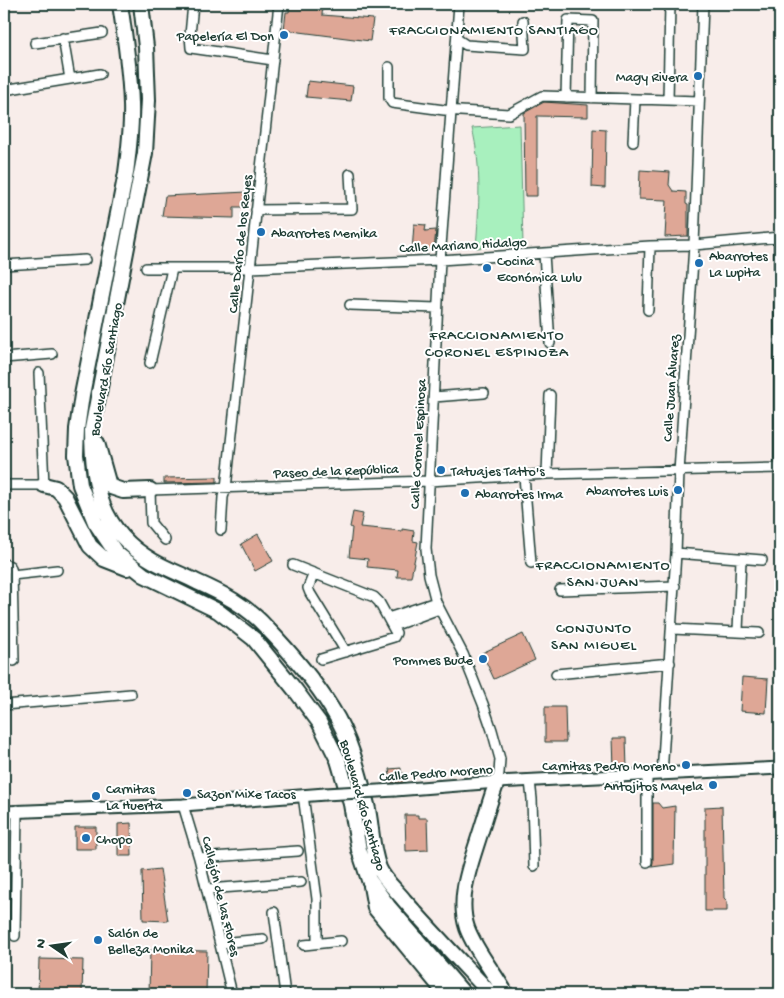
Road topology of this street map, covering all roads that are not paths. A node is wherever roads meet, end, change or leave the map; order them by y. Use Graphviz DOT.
graph roads {
  1 [pos="120,4"];
  2 [pos="141,4"];
  3 [pos="192,4"];
  4 [pos="279,4"];
  5 [pos="459,4"];
  6 [pos="670,4"];
  7 [pos="703,4"];
  8 [pos="523,21"];
  9 [pos="102,33"];
  10 [pos="64,38"];
  11 [pos="457,39"];
  12 [pos="35,43"];
  13 [pos="273,60"];
  14 [pos="389,67"];
  15 [pos="100,74"];
  16 [pos="70,78"];
  17 [pos="4,90"];
  18 [pos="566,97"];
  19 [pos="592,98"];
  20 [pos="635,99"];
  21 [pos="668,100"];
  22 [pos="699,102"];
  23 [pos="451,110"];
  24 [pos="633,142"];
  25 [pos="350,174"];
  26 [pos="256,210"];
  27 [pos="779,237"];
  28 [pos="694,245"];
  29 [pos="650,246"];
  30 [pos="544,254"];
  31 [pos="85,260"];
  32 [pos="440,260"];
  33 [pos="4,265"];
  34 [pos="146,268"];
  35 [pos="250,268"];
  36 [pos="172,269"];
  37 [pos="350,305"];
  38 [pos="437,308"];
  39 [pos="648,310"];
  40 [pos="550,343"];
  41 [pos="52,354"];
  42 [pos="4,358"];
  43 [pos="150,363"];
  44 [pos="39,373"];
  45 [pos="484,393"];
  46 [pos="550,395"];
  47 [pos="434,397"];
  48 [pos="92,428"];
  49 [pos="780,468"];
  50 [pos="679,472"];
  51 [pos="547,474"];
  52 [pos="524,476"];
  53 [pos="429,481"];
  54 [pos="4,485"];
  55 [pos="44,485"];
  56 [pos="226,488"];
  57 [pos="150,490"];
  58 [pos="221,530"];
  59 [pos="165,540"];
  60 [pos="676,553"];
  61 [pos="741,559"];
  62 [pos="762,560"];
  63 [pos="531,563"];
  64 [pos="4,564"];
  65 [pos="293,566"];
  66 [pos="57,570"];
  67 [pos="314,573"];
  68 [pos="12,575"];
  69 [pos="144,575"];
  70 [pos="675,586"];
  71 [pos="560,590"];
  72 [pos="438,605"];
  73 [pos="391,622"];
  74 [pos="672,629"];
  75 [pos="738,631"];
  76 [pos="759,633"];
  77 [pos="346,652"];
  78 [pos="322,660"];
  79 [pos="14,661"];
  80 [pos="670,663"];
  81 [pos="556,674"];
  82 [pos="132,694"];
  83 [pos="4,705"];
  84 [pos="780,768"];
  85 [pos="647,775"];
  86 [pos="662,775"];
  87 [pos="530,781"];
  88 [pos="497,782"];
  89 [pos="303,795"];
  90 [pos="183,805"];
  91 [pos="17,810"];
  92 [pos="4,812"];
  93 [pos="298,851"];
  94 [pos="199,858"];
  95 [pos="647,862"];
  96 [pos="534,866"];
  97 [pos="370,880"];
  98 [pos="301,882"];
  99 [pos="206,889"];
  100 [pos="274,912"];
  101 [pos="16,936"];
  102 [pos="263,939"];
  103 [pos="341,941"];
  104 [pos="220,943"];
  105 [pos="318,944"];
  106 [pos="304,945"];
  107 [pos="232,994"];
  108 [pos="286,994"];
  109 [pos="446,994"];
  110 [pos="464,994"];
  111 [pos="492,994"];
  112 [pos="506,994"];
  1 -- 69 [label="main road, Boulevard Río Santiago"];
  2 -- 48 [label="main road, Boulevard Río Santiago"];
  3 -- 13 [label="street"];
  4 -- 13 [label="street, Calle Darío de los Reyes"];
  5 -- 11 [label="street, Calle Coronel Espinosa"];
  6 -- 21 [label="street"];
  7 -- 22 [label="street, Calle Juan Álvarez"];
  8 -- 11 [label="street"];
  9 -- 10 [label="street"];
  10 -- 12 [label="street"];
  10 -- 16 [label="street"];
  11 -- 23 [label="street, Calle Coronel Espinosa"];
  13 -- 26 [label="street, Calle Darío de los Reyes"];
  14 -- 23 [label="street"];
  15 -- 16 [label="street"];
  16 -- 17 [label="street"];
  18 -- 19 [label="street"];
  18 -- 19 [label="street"];
  18 -- 23 [label="street"];
  19 -- 20 [label="street"];
  20 -- 21 [label="street"];
  20 -- 24 [label="street"];
  21 -- 22 [label="street"];
  22 -- 28 [label="street, Calle Juan Álvarez"];
  23 -- 32 [label="street, Calle Coronel Espinosa"];
  25 -- 26 [label="street"];
  26 -- 35 [label="street, Calle Darío de los Reyes"];
  27 -- 28 [label="street, Calle Mariano Hidalgo"];
  27 -- 49 [label="street"];
  28 -- 29 [label="street, Calle Mariano Hidalgo"];
  28 -- 50 [label="street, Calle Juan Álvarez"];
  29 -- 30 [label="street, Calle Mariano Hidalgo"];
  29 -- 39 [label="street"];
  30 -- 32 [label="street, Calle Mariano Hidalgo"];
  30 -- 40 [label="street"];
  31 -- 33 [label="street"];
  32 -- 35 [label="street, Calle Mariano Hidalgo"];
  32 -- 38 [label="street, Calle Coronel Espinosa"];
  34 -- 36 [label="street, Calle Mariano Hidalgo"];
  35 -- 36 [label="street, Calle Mariano Hidalgo"];
  35 -- 56 [label="street, Calle Darío de los Reyes"];
  36 -- 43 [label="street"];
  37 -- 38 [label="street"];
  38 -- 47 [label="street, Calle Coronel Espinosa"];
  41 -- 42 [label="street"];
  44 -- 55 [label="street"];
  45 -- 47 [label="street"];
  46 -- 51 [label="street"];
  47 -- 53 [label="street, Calle Coronel Espinosa"];
  48 -- 57 [label="main road"];
  48 -- 111 [label="main road, Boulevard Río Santiago"];
  49 -- 50 [label="street, Paseo de la República"];
  50 -- 51 [label="street, Paseo de la República"];
  50 -- 60 [label="street, Calle Juan Álvarez"];
  51 -- 52 [label="street, Paseo de la República"];
  52 -- 53 [label="street, Paseo de la República"];
  52 -- 63 [label="street"];
  53 -- 56 [label="street, Paseo de la República"];
  53 -- 72 [label="street, Calle Coronel Espinosa"];
  54 -- 55 [label="street"];
  55 -- 69 [label="main road"];
  56 -- 57 [label="street, Paseo de la República"];
  56 -- 58 [label="street, Calle Darío de los Reyes"];
  57 -- 59 [label="street"];
  60 -- 61 [label="street"];
  60 -- 70 [label="street, Calle Juan Álvarez"];
  61 -- 62 [label="street"];
  61 -- 75 [label="street"];
  64 -- 68 [label="street"];
  65 -- 67 [label="street"];
  66 -- 68 [label="street"];
  67 -- 73 [label="street"];
  67 -- 77 [label="street"];
  68 -- 79 [label="street"];
  69 -- 97 [label="main road, Boulevard Río Santiago"];
  70 -- 71 [label="street"];
  70 -- 74 [label="street, Calle Juan Álvarez"];
  72 -- 73 [label="street"];
  72 -- 88 [label="street, Calle Coronel Espinosa"];
  73 -- 77 [label="street"];
  74 -- 75 [label="street"];
  74 -- 80 [label="street, Calle Juan Álvarez"];
  75 -- 76 [label="street"];
  77 -- 78 [label="street"];
  80 -- 81 [label="street"];
  80 -- 86 [label="street, Calle Juan Álvarez"];
  82 -- 83 [label="street"];
  84 -- 86 [label="street, Calle Pedro Moreno"];
  85 -- 86 [label="street, Calle Pedro Moreno"];
  85 -- 87 [label="street, Calle Pedro Moreno"];
  85 -- 95 [label="street"];
  87 -- 88 [label="street, Calle Pedro Moreno"];
  87 -- 96 [label="street"];
  88 -- 89 [label="street, Calle Pedro Moreno, bridge"];
  88 -- 112 [label="main road"];
  89 -- 90 [label="street, Calle Pedro Moreno"];
  89 -- 105 [label="street"];
  90 -- 91 [label="street, Calle Pedro Moreno"];
  90 -- 94 [label="street, Callejón de las Flores"];
  91 -- 92 [label="street, Calle Pedro Moreno"];
  91 -- 101 [label="street"];
  93 -- 94 [label="street"];
  94 -- 99 [label="street, Callejón de las Flores"];
  97 -- 109 [label="main road"];
  97 -- 110 [label="main road, Boulevard Río Santiago"];
  98 -- 99 [label="street"];
  99 -- 104 [label="street, Callejón de las Flores"];
  100 -- 108 [label="street"];
  102 -- 104 [label="street"];
  103 -- 105 [label="street"];
  104 -- 107 [label="street, Callejón de las Flores"];
  105 -- 106 [label="street"];
}
